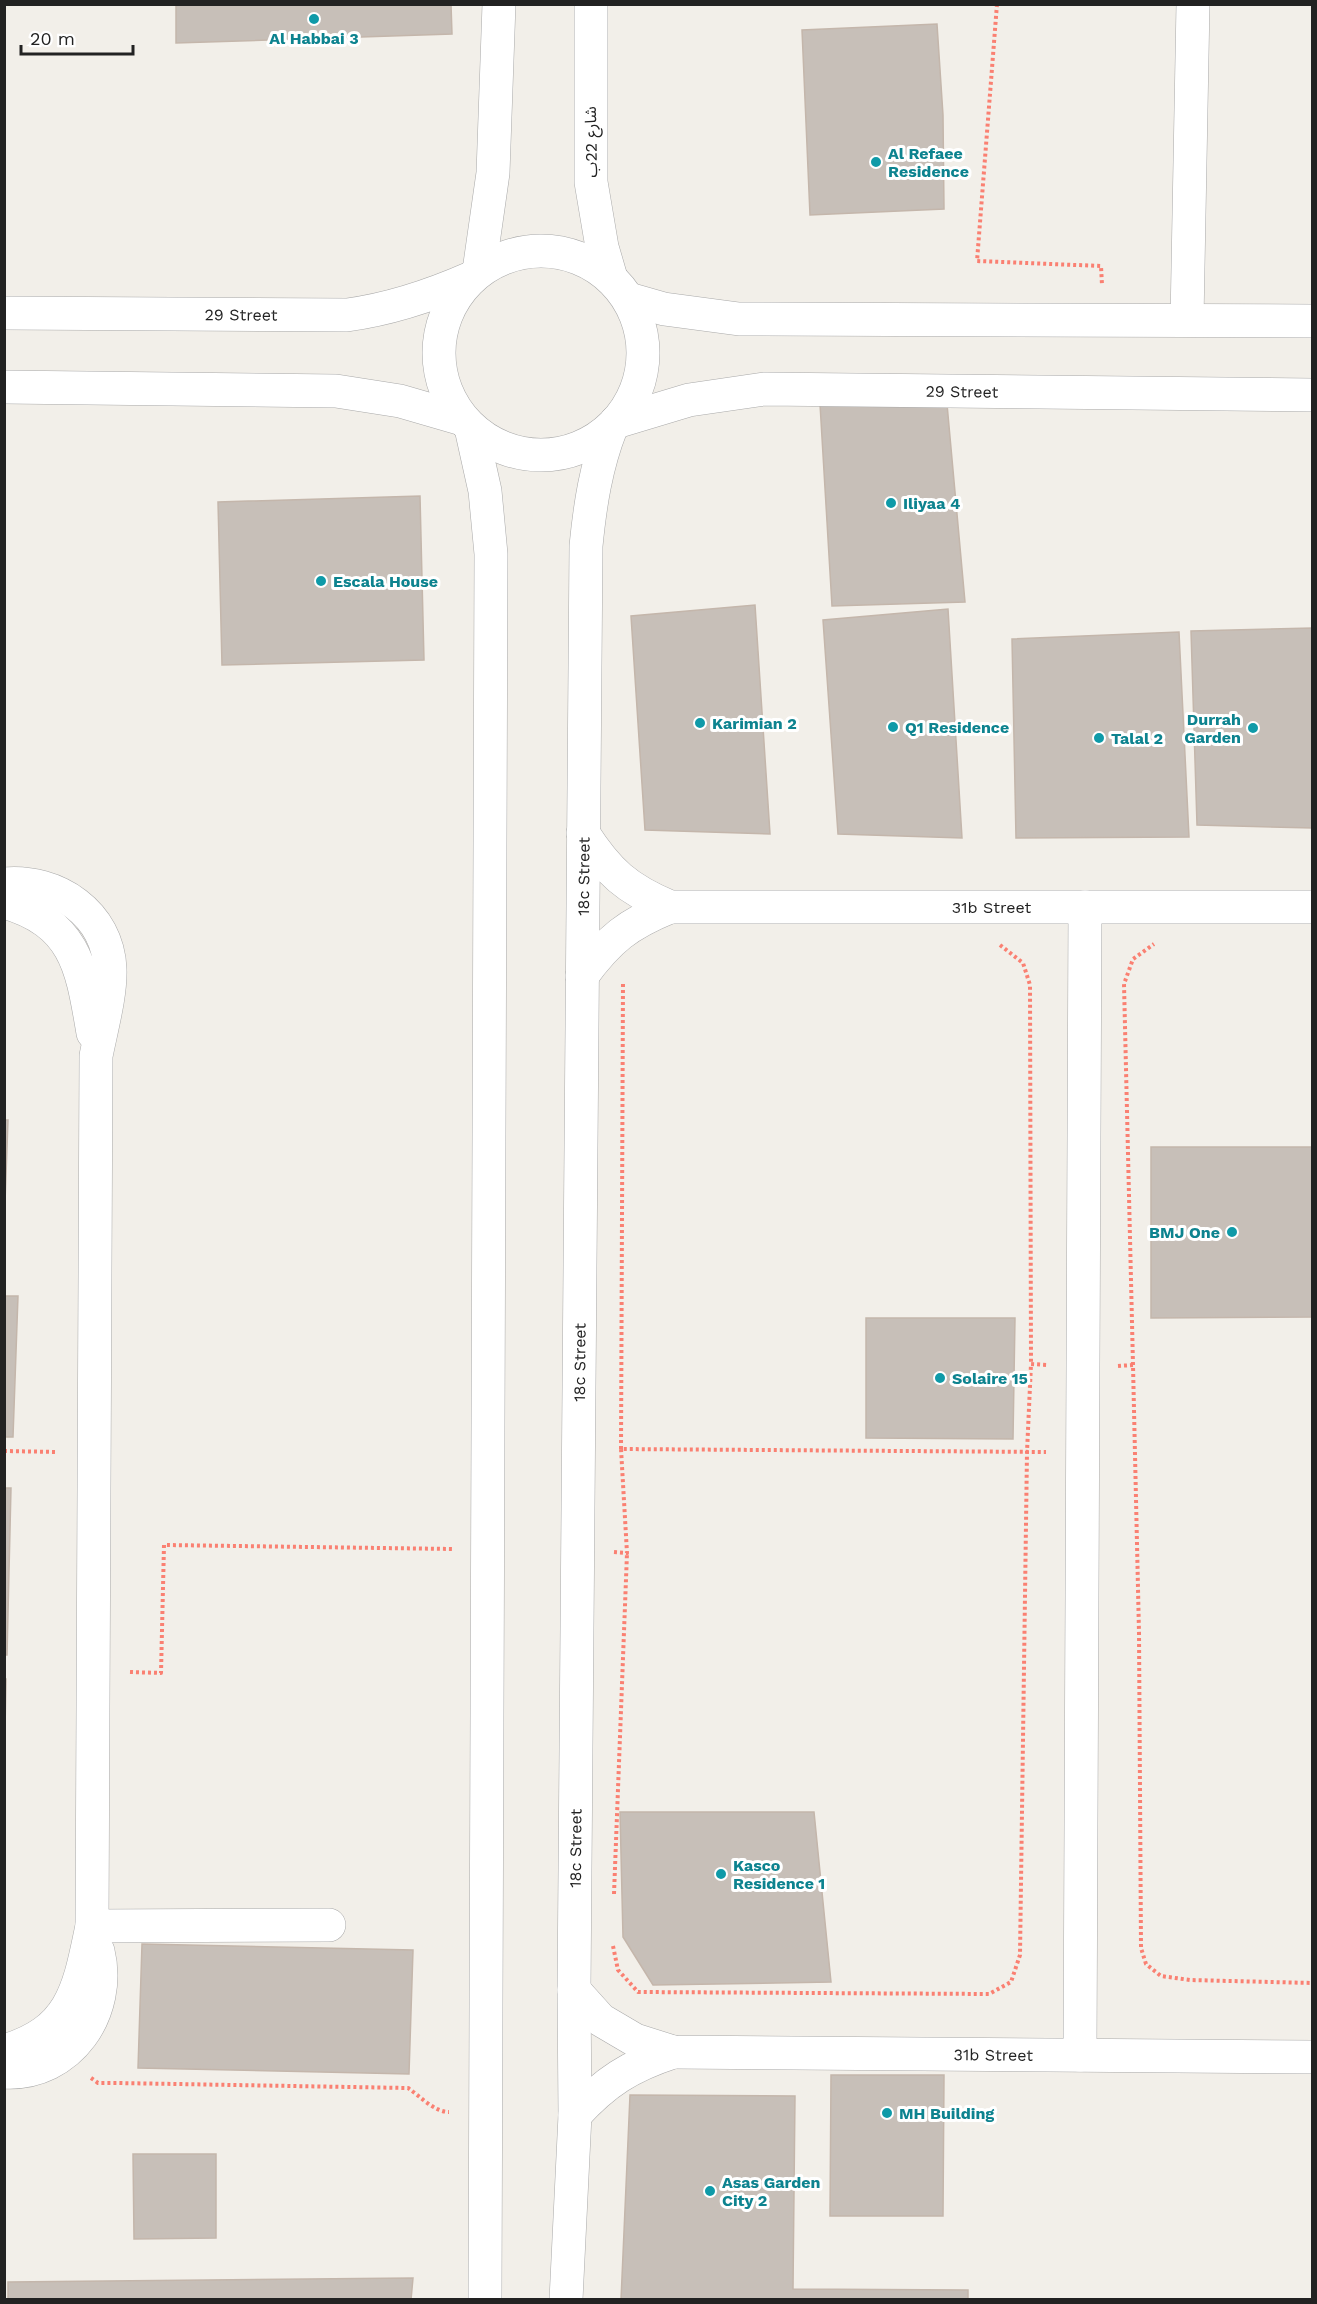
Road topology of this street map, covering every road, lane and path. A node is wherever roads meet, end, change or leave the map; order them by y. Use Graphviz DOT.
graph roads {
  1 [pos="499,4"];
  2 [pos="591,4"];
  3 [pos="997,4"];
  4 [pos="1193,4"];
  5 [pos="475,274"];
  6 [pos="620,288"];
  7 [pos="4,313"];
  8 [pos="1103,319"];
  9 [pos="1187,320"];
  10 [pos="1312,321"];
  11 [pos="4,387"];
  12 [pos="1312,395"];
  13 [pos="466,424"];
  14 [pos="613,425"];
  15 [pos="583,833"];
  16 [pos="4,884"];
  17 [pos="4,902"];
  18 [pos="670,907"];
  19 [pos="1085,907"];
  20 [pos="1312,907"];
  21 [pos="993,943"];
  22 [pos="1155,943"];
  23 [pos="624,972"];
  24 [pos="582,976"];
  25 [pos="96,1056"];
  26 [pos="1031,1364"];
  27 [pos="1133,1365"];
  28 [pos="1083,1368"];
  29 [pos="621,1449"];
  30 [pos="4,1451"];
  31 [pos="94,1452"];
  32 [pos="1027,1452"];
  33 [pos="1083,1452"];
  34 [pos="487,1550"];
  35 [pos="578,1552"];
  36 [pos="627,1553"];
  37 [pos="93,1671"];
  38 [pos="614,1896"];
  39 [pos="329,1925"];
  40 [pos="92,1926"];
  41 [pos="612,1943"];
  42 [pos="1312,1983"];
  43 [pos="574,1990"];
  44 [pos="4,2051"];
  45 [pos="68,2051"];
  46 [pos="673,2052"];
  47 [pos="1080,2055"];
  48 [pos="1312,2056"];
  49 [pos="4,2072"];
  50 [pos="486,2110"];
  51 [pos="575,2115"];
  52 [pos="485,2300"];
  53 [pos="566,2300"];
  1 -- 5 [label="street"];
  2 -- 6 [label="street, شارع 22ب"];
  3 -- 8 [label="path"];
  4 -- 9 [label="street"];
  5 -- 6 [label="street"];
  5 -- 7 [label="street, 29 Street"];
  5 -- 13 [label="street"];
  6 -- 8 [label="street"];
  6 -- 14 [label="street"];
  8 -- 9 [label="street"];
  9 -- 10 [label="street"];
  11 -- 13 [label="street"];
  12 -- 14 [label="street, 29 Street"];
  13 -- 14 [label="street"];
  13 -- 34 [label="street"];
  14 -- 15 [label="street, 18c Street"];
  15 -- 18 [label="street, 31b Street"];
  15 -- 24 [label="street, 18c Street"];
  16 -- 25 [label="street"];
  17 -- 25 [label="street"];
  18 -- 19 [label="street, 31b Street"];
  18 -- 24 [label="street, 31b Street"];
  19 -- 20 [label="street, 31b Street"];
  19 -- 28 [label="street"];
  21 -- 26 [label="path"];
  22 -- 27 [label="path"];
  23 -- 29 [label="path"];
  24 -- 35 [label="street, 18c Street"];
  25 -- 31 [label="street"];
  26 -- 28 [label="path"];
  26 -- 32 [label="path"];
  27 -- 28 [label="path"];
  27 -- 42 [label="path"];
  28 -- 33 [label="street"];
  29 -- 32 [label="path"];
  29 -- 36 [label="path"];
  30 -- 31 [label="path"];
  31 -- 37 [label="street"];
  32 -- 33 [label="path"];
  32 -- 41 [label="path"];
  33 -- 47 [label="street"];
  34 -- 37 [label="path"];
  34 -- 50 [label="street"];
  35 -- 36 [label="path"];
  35 -- 43 [label="street, 18c Street"];
  36 -- 38 [label="path"];
  37 -- 40 [label="street"];
  39 -- 40 [label="street"];
  40 -- 44 [label="street"];
  40 -- 45 [label="street"];
  43 -- 46 [label="street, 31b Street"];
  43 -- 51 [label="street, 18c Street"];
  45 -- 49 [label="street"];
  45 -- 50 [label="path"];
  46 -- 47 [label="street, 31b Street"];
  46 -- 51 [label="street, 31b Street"];
  47 -- 48 [label="street, 31b Street"];
  50 -- 52 [label="street"];
  51 -- 53 [label="street, 18c Street"];
}
